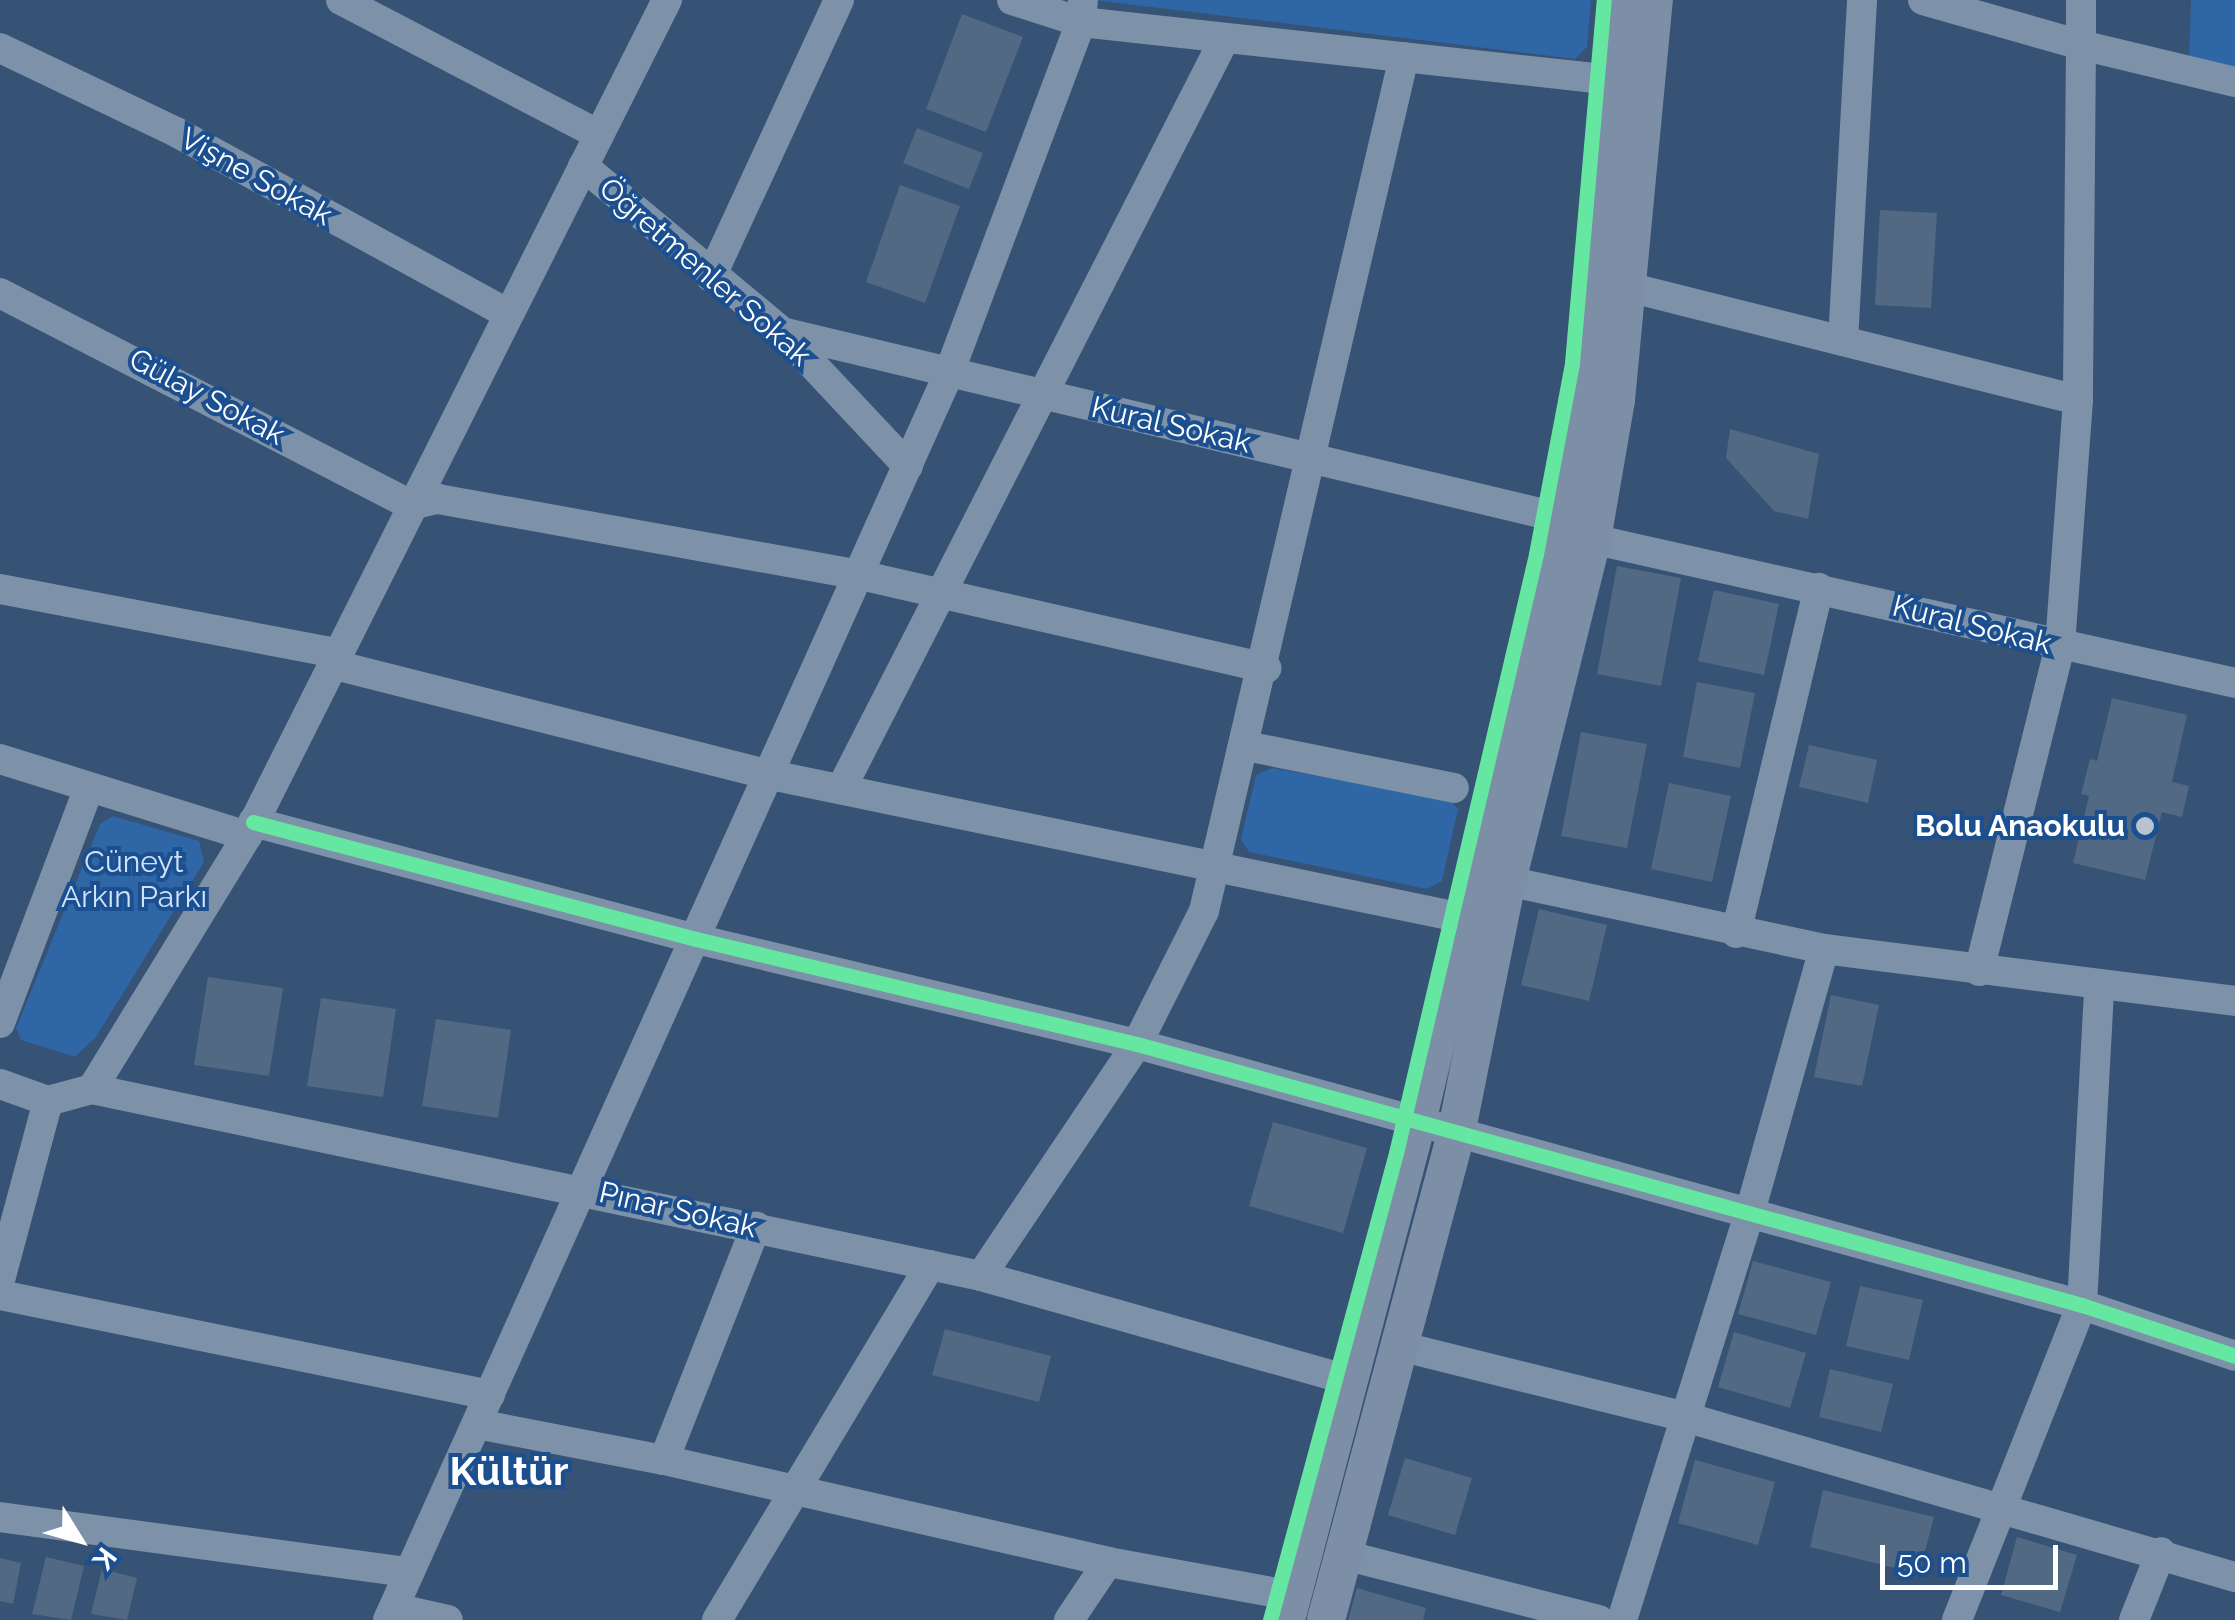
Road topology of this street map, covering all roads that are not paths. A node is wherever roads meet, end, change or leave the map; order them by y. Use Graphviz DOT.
graph roads {
  1 [pos="340,0"];
  2 [pos="668,0"];
  3 [pos="838,0"];
  4 [pos="1012,0"];
  5 [pos="1620,0"];
  6 [pos="1654,0"];
  7 [pos="1862,0"];
  8 [pos="1923,0"];
  9 [pos="2081,0"];
  10 [pos="1082,11"];
  11 [pos="1225,38"];
  12 [pos="2081,45"];
  13 [pos="0,48"];
  14 [pos="1404,57"];
  15 [pos="1613,80"];
  16 [pos="2235,82"];
  17 [pos="599,135"];
  18 [pos="583,166"];
  19 [pos="712,277"];
  20 [pos="1628,287"];
  21 [pos="0,293"];
  22 [pos="508,314"];
  23 [pos="782,332"];
  24 [pos="1843,341"];
  25 [pos="949,372"];
  26 [pos="1040,394"];
  27 [pos="2078,400"];
  28 [pos="1311,458"];
  29 [pos="908,466"];
  30 [pos="411,506"];
  31 [pos="1560,518"];
  32 [pos="1592,539"];
  33 [pos="860,575"];
  34 [pos="1819,588"];
  35 [pos="0,589"];
  36 [pos="940,593"];
  37 [pos="2060,646"];
  38 [pos="334,659"];
  39 [pos="1266,668"];
  40 [pos="2235,683"];
  41 [pos="1246,746"];
  42 [pos="0,759"];
  43 [pos="771,775"];
  44 [pos="89,788"];
  45 [pos="1454,788"];
  46 [pos="841,789"];
  47 [pos="250,829"];
  48 [pos="1216,867"];
  49 [pos="1507,881"];
  50 [pos="1464,918"];
  51 [pos="1736,932"];
  52 [pos="696,939"];
  53 [pos="1824,949"];
  54 [pos="1980,971"];
  55 [pos="2099,986"];
  56 [pos="2235,1001"];
  57 [pos="0,1024"];
  58 [pos="1137,1044"];
  59 [pos="0,1084"];
  60 [pos="92,1089"];
  61 [pos="48,1101"];
  62 [pos="1417,1122"];
  63 [pos="1456,1134"];
  64 [pos="584,1188"];
  65 [pos="1750,1212"];
  66 [pos="756,1227"];
  67 [pos="930,1265"];
  68 [pos="981,1276"];
  69 [pos="0,1280"];
  70 [pos="0,1296"];
  71 [pos="2082,1305"];
  72 [pos="1399,1346"];
  73 [pos="2235,1356"];
  74 [pos="1352,1382"];
  75 [pos="490,1394"];
  76 [pos="1686,1418"];
  77 [pos="476,1424"];
  78 [pos="664,1460"];
  79 [pos="799,1490"];
  80 [pos="2004,1512"];
  81 [pos="0,1517"];
  82 [pos="2161,1552"];
  83 [pos="1344,1555"];
  84 [pos="1108,1562"];
  85 [pos="410,1572"];
  86 [pos="2235,1577"];
  87 [pos="1290,1608"];
  88 [pos="391,1614"];
  89 [pos="448,1620"];
  90 [pos="717,1620"];
  91 [pos="1069,1620"];
  92 [pos="1326,1620"];
  93 [pos="1599,1620"];
  94 [pos="1622,1620"];
  95 [pos="1956,1620"];
  96 [pos="2134,1620"];
  1 -- 17 [label="street, Öğretmenler Sokak"];
  2 -- 17 [label="street"];
  3 -- 19 [label="street"];
  4 -- 10 [label="street"];
  5 -- 15 [label="main road"];
  6 -- 20 [label="main road"];
  7 -- 24 [label="street"];
  8 -- 12 [label="street"];
  9 -- 12 [label="street"];
  10 -- 11 [label="street"];
  10 -- 25 [label="street"];
  11 -- 14 [label="street"];
  11 -- 26 [label="street"];
  12 -- 16 [label="street"];
  12 -- 27 [label="street"];
  13 -- 22 [label="street, Vişne Sokak"];
  14 -- 15 [label="street"];
  14 -- 28 [label="street"];
  15 -- 31 [label="main road"];
  17 -- 18 [label="street"];
  18 -- 19 [label="street, Öğretmenler Sokak"];
  18 -- 22 [label="street"];
  19 -- 23 [label="street, Öğretmenler Sokak"];
  20 -- 24 [label="street"];
  20 -- 32 [label="main road"];
  21 -- 30 [label="street, Gülay Sokak"];
  22 -- 30 [label="street"];
  23 -- 25 [label="street, Kural Sokak"];
  23 -- 29 [label="street, Öğretmenler Sokak"];
  24 -- 27 [label="street"];
  25 -- 26 [label="street, Kural Sokak"];
  25 -- 29 [label="street"];
  26 -- 28 [label="street, Kural Sokak"];
  26 -- 36 [label="street"];
  27 -- 37 [label="street"];
  28 -- 31 [label="street, Kural Sokak"];
  28 -- 39 [label="street"];
  29 -- 33 [label="street"];
  30 -- 33 [label="street"];
  30 -- 38 [label="street"];
  31 -- 50 [label="main road"];
  32 -- 34 [label="street, Kural Sokak"];
  32 -- 49 [label="main road"];
  33 -- 36 [label="street"];
  33 -- 43 [label="street"];
  34 -- 37 [label="street, Kural Sokak"];
  34 -- 51 [label="street"];
  35 -- 38 [label="street"];
  36 -- 39 [label="street"];
  36 -- 46 [label="street"];
  37 -- 40 [label="street, Kural Sokak"];
  37 -- 54 [label="street"];
  38 -- 43 [label="street"];
  38 -- 47 [label="street"];
  39 -- 41 [label="street"];
  41 -- 45 [label="street"];
  41 -- 48 [label="street"];
  42 -- 44 [label="street"];
  43 -- 46 [label="street"];
  43 -- 52 [label="street"];
  44 -- 47 [label="street"];
  44 -- 57 [label="street"];
  46 -- 48 [label="street"];
  47 -- 52 [label="street"];
  47 -- 60 [label="street"];
  48 -- 50 [label="street"];
  48 -- 58 [label="street"];
  49 -- 51 [label="street"];
  49 -- 63 [label="main road"];
  50 -- 62 [label="main road"];
  51 -- 53 [label="street"];
  52 -- 58 [label="street"];
  52 -- 64 [label="street"];
  53 -- 54 [label="street"];
  53 -- 65 [label="street"];
  54 -- 55 [label="street"];
  55 -- 56 [label="street"];
  55 -- 71 [label="street"];
  58 -- 62 [label="street"];
  58 -- 68 [label="street"];
  59 -- 61 [label="street"];
  60 -- 61 [label="street, Pınar Sokak"];
  60 -- 64 [label="street, Pınar Sokak"];
  61 -- 69 [label="street"];
  62 -- 63 [label="street"];
  62 -- 74 [label="main road"];
  63 -- 65 [label="street"];
  63 -- 72 [label="main road"];
  64 -- 66 [label="street, Pınar Sokak"];
  64 -- 75 [label="street"];
  65 -- 71 [label="street"];
  65 -- 76 [label="street"];
  66 -- 67 [label="street, Pınar Sokak"];
  66 -- 78 [label="street"];
  67 -- 68 [label="street, Pınar Sokak"];
  67 -- 79 [label="street"];
  68 -- 74 [label="street, Pınar Sokak"];
  70 -- 75 [label="street"];
  71 -- 73 [label="street"];
  71 -- 80 [label="street"];
  72 -- 76 [label="street"];
  72 -- 83 [label="main road"];
  74 -- 87 [label="main road"];
  75 -- 77 [label="street"];
  76 -- 80 [label="street"];
  76 -- 94 [label="street"];
  77 -- 78 [label="street"];
  77 -- 85 [label="street"];
  78 -- 79 [label="street"];
  79 -- 84 [label="street"];
  79 -- 90 [label="street"];
  80 -- 82 [label="street"];
  80 -- 95 [label="street"];
  81 -- 85 [label="street"];
  82 -- 86 [label="street"];
  82 -- 96 [label="street"];
  83 -- 92 [label="main road"];
  83 -- 93 [label="street"];
  84 -- 87 [label="street"];
  84 -- 91 [label="street"];
  85 -- 88 [label="street"];
  88 -- 89 [label="street"];
}
